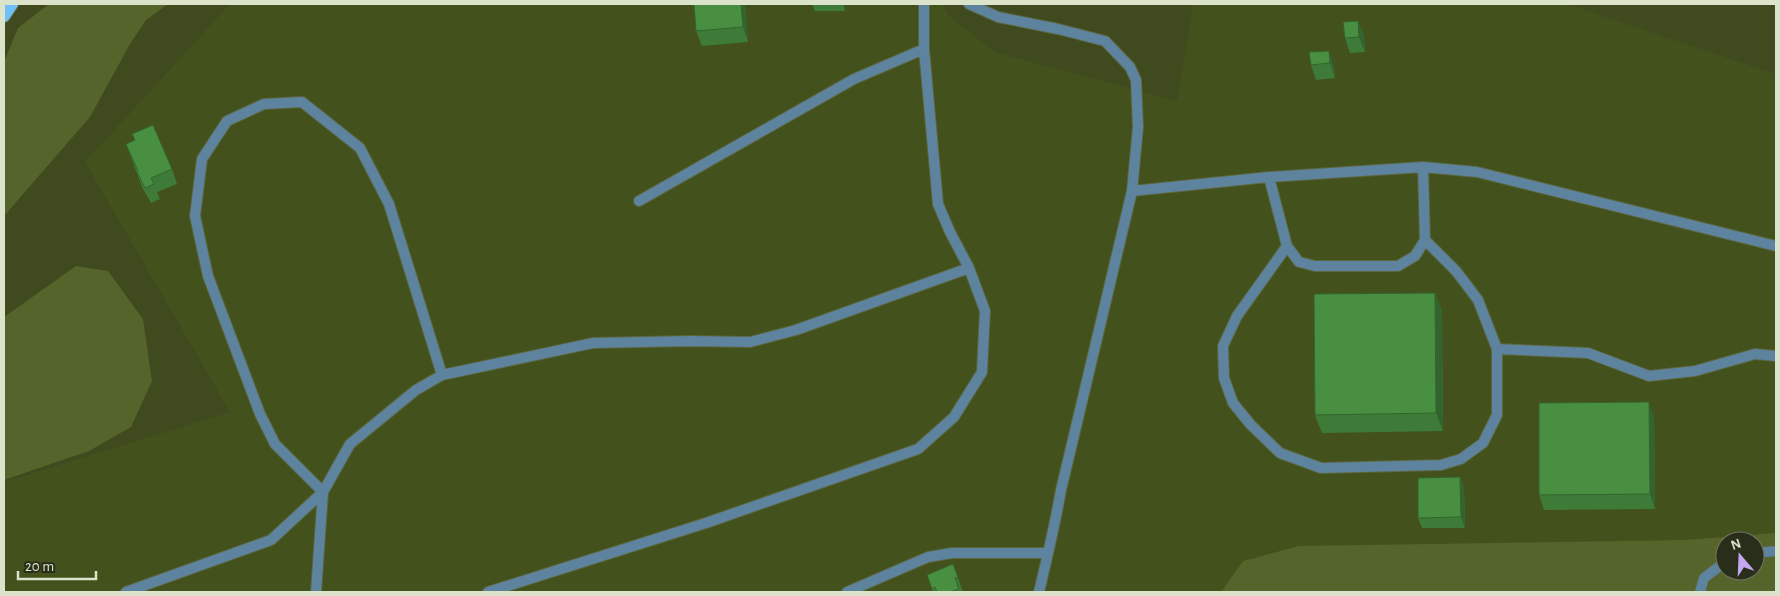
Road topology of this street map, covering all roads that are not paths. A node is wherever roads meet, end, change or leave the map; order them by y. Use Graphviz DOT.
graph roads {
  1 [pos="12,4"];
  2 [pos="924,4"];
  3 [pos="969,4"];
  4 [pos="4,16"];
  5 [pos="924,49"];
  6 [pos="1424,167"];
  7 [pos="1269,177"];
  8 [pos="1132,191"];
  9 [pos="639,202"];
  10 [pos="1425,240"];
  11 [pos="1287,246"];
  12 [pos="1776,246"];
  13 [pos="969,268"];
  14 [pos="1497,350"];
  15 [pos="1776,356"];
  16 [pos="442,375"];
  17 [pos="323,492"];
  18 [pos="1048,553"];
  19 [pos="1715,570"];
  20 [pos="864,588"];
  21 [pos="126,592"];
  22 [pos="316,592"];
  23 [pos="488,592"];
  24 [pos="848,592"];
  25 [pos="1039,592"];
  26 [pos="1700,592"];
  1 -- 4 [label="main road"];
  2 -- 5 [label="lane"];
  3 -- 8 [label="lane"];
  5 -- 9 [label="lane"];
  5 -- 13 [label="lane"];
  6 -- 7 [label="lane"];
  6 -- 10 [label="lane"];
  6 -- 12 [label="lane"];
  7 -- 8 [label="lane"];
  7 -- 11 [label="lane"];
  8 -- 18 [label="lane"];
  10 -- 11 [label="lane"];
  10 -- 14 [label="lane"];
  11 -- 14 [label="lane"];
  13 -- 16 [label="lane"];
  13 -- 23 [label="lane"];
  14 -- 15 [label="lane"];
  16 -- 17 [label="lane"];
  16 -- 17 [label="lane"];
  17 -- 21 [label="lane"];
  17 -- 22 [label="lane"];
  18 -- 20 [label="lane"];
  18 -- 25 [label="lane"];
  19 -- 26 [label="lane"];
  20 -- 24 [label="lane"];
}
